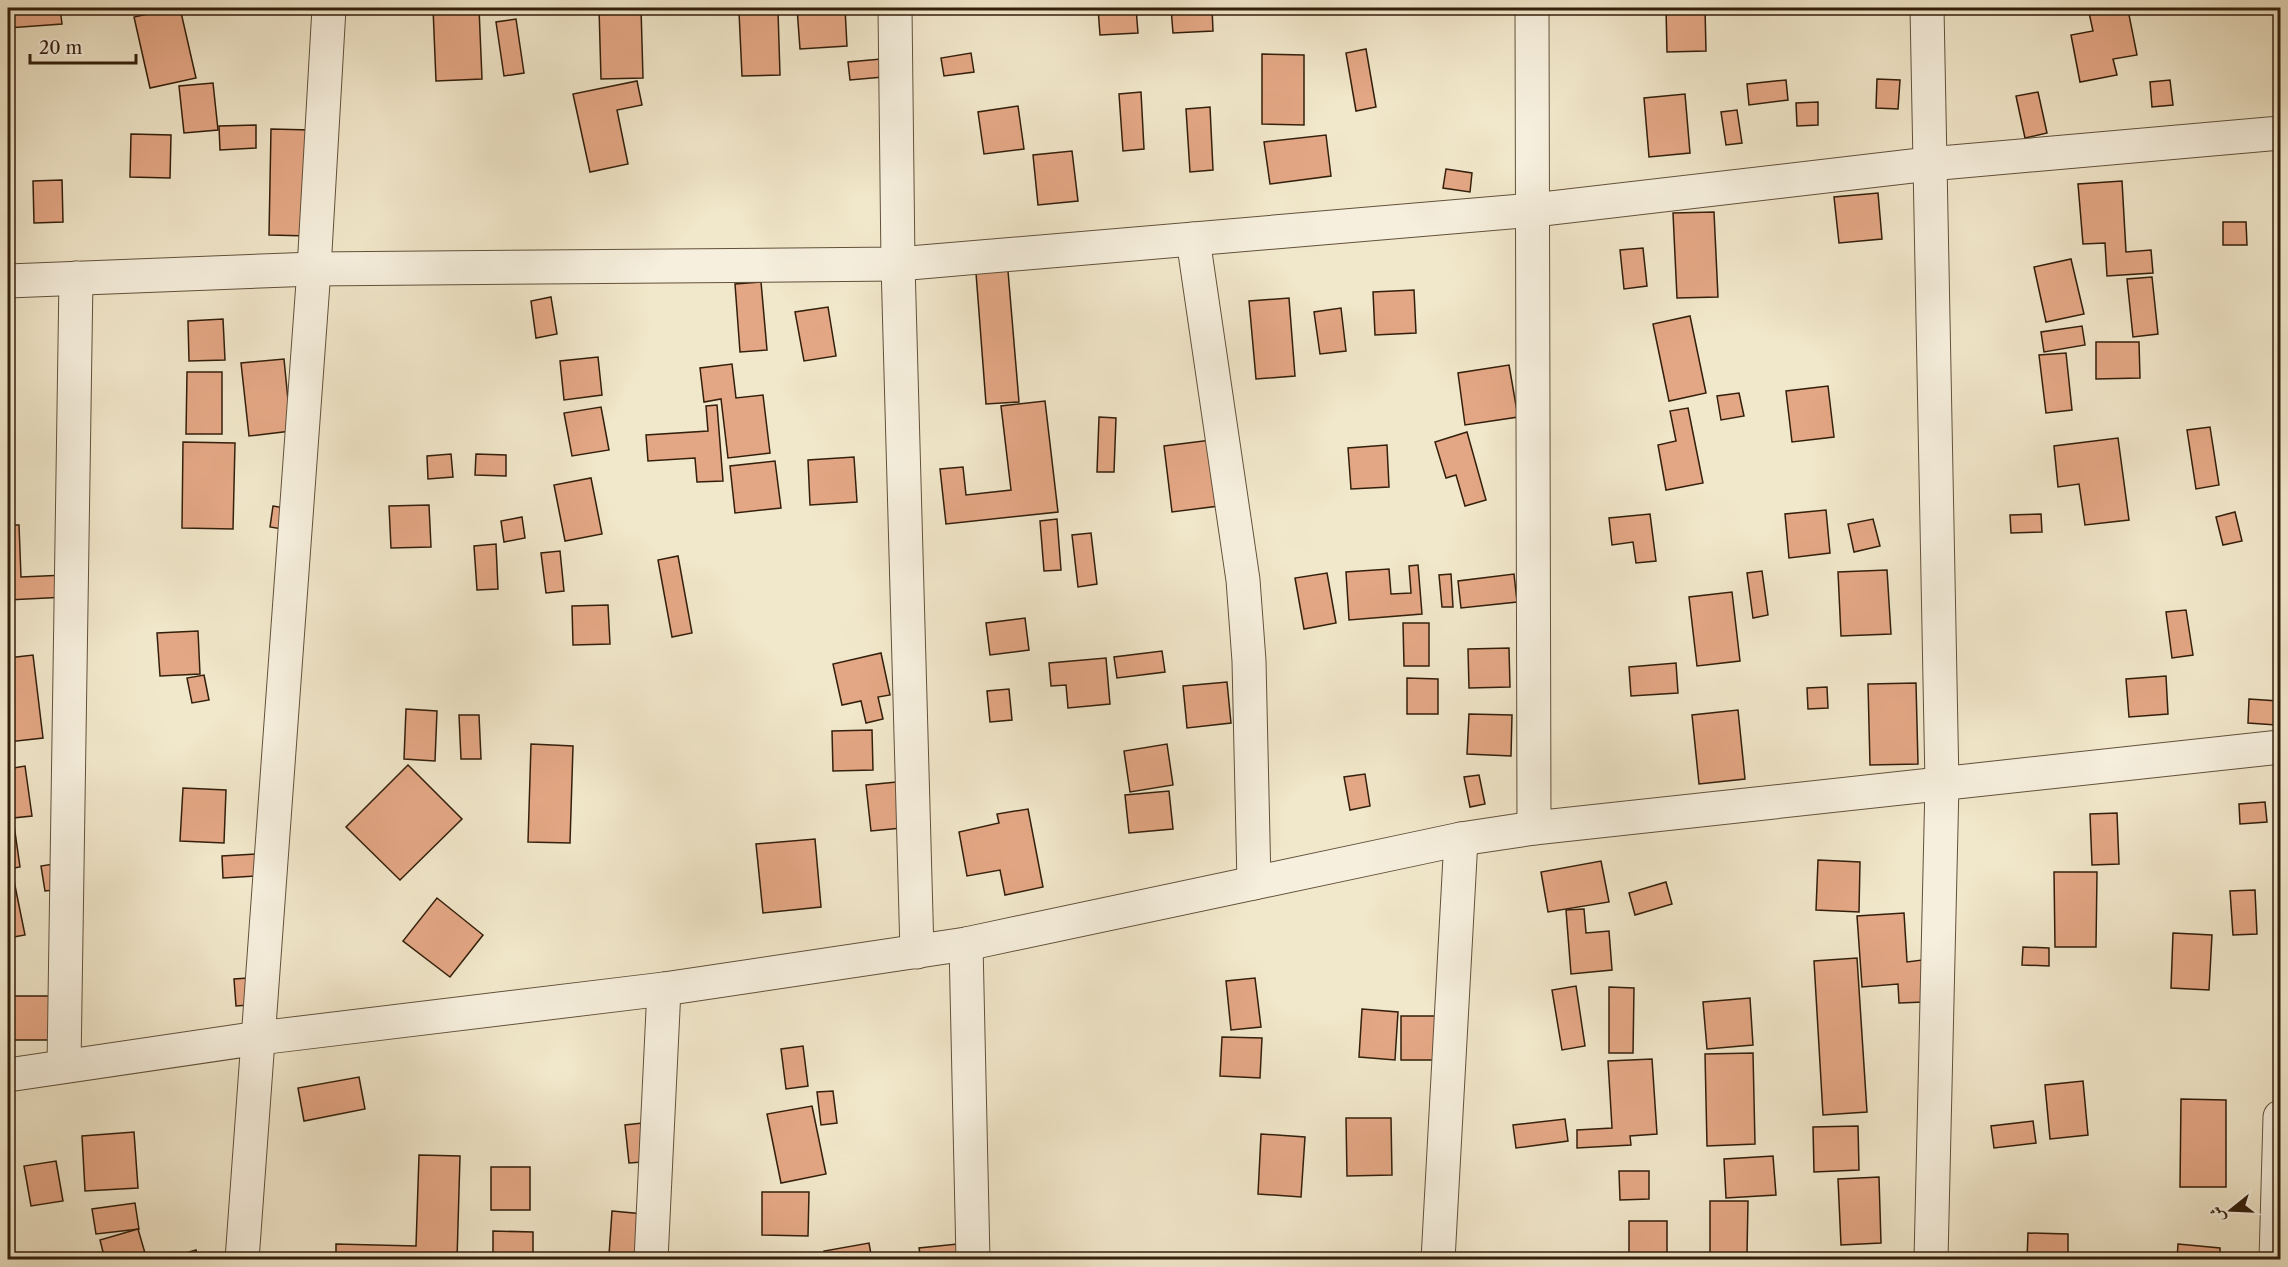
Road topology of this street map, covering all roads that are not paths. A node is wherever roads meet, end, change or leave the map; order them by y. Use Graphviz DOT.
graph roads {
  1 [pos="329,8"];
  2 [pos="895,8"];
  3 [pos="1532,8"];
  4 [pos="1927,8"];
  5 [pos="2280,133"];
  6 [pos="1929,164"];
  7 [pos="1534,210"];
  8 [pos="1193,239"];
  9 [pos="898,264"];
  10 [pos="314,269"];
  11 [pos="76,278"];
  12 [pos="8,281"];
  13 [pos="2280,747"];
  14 [pos="1942,784"];
  15 [pos="1534,828"];
  16 [pos="1461,839"];
  17 [pos="1254,883"];
  18 [pos="966,944"];
  19 [pos="917,952"];
  20 [pos="664,989"];
  21 [pos="259,1038"];
  22 [pos="64,1066"];
  23 [pos="8,1075"];
  24 [pos="2280,1117"];
  25 [pos="242,1260"];
  26 [pos="651,1260"];
  27 [pos="973,1260"];
  28 [pos="1438,1260"];
  29 [pos="1931,1260"];
  30 [pos="2276,1260"];
  1 -- 10 [label="street"];
  2 -- 9 [label="street"];
  3 -- 7 [label="street"];
  4 -- 6 [label="street"];
  5 -- 6 [label="street"];
  6 -- 7 [label="street"];
  6 -- 14 [label="street"];
  7 -- 8 [label="street"];
  7 -- 15 [label="street"];
  8 -- 9 [label="street"];
  8 -- 17 [label="street"];
  9 -- 10 [label="street"];
  9 -- 19 [label="street"];
  10 -- 11 [label="street"];
  10 -- 21 [label="street"];
  11 -- 12 [label="street"];
  11 -- 22 [label="street"];
  13 -- 14 [label="street"];
  14 -- 15 [label="street"];
  14 -- 29 [label="street"];
  15 -- 16 [label="street"];
  16 -- 17 [label="street"];
  16 -- 28 [label="street"];
  17 -- 18 [label="street"];
  18 -- 19 [label="street"];
  18 -- 27 [label="street"];
  19 -- 20 [label="street"];
  20 -- 21 [label="street"];
  20 -- 26 [label="street"];
  21 -- 22 [label="street"];
  21 -- 25 [label="street"];
  22 -- 23 [label="street"];
  24 -- 30 [label="street"];
}
